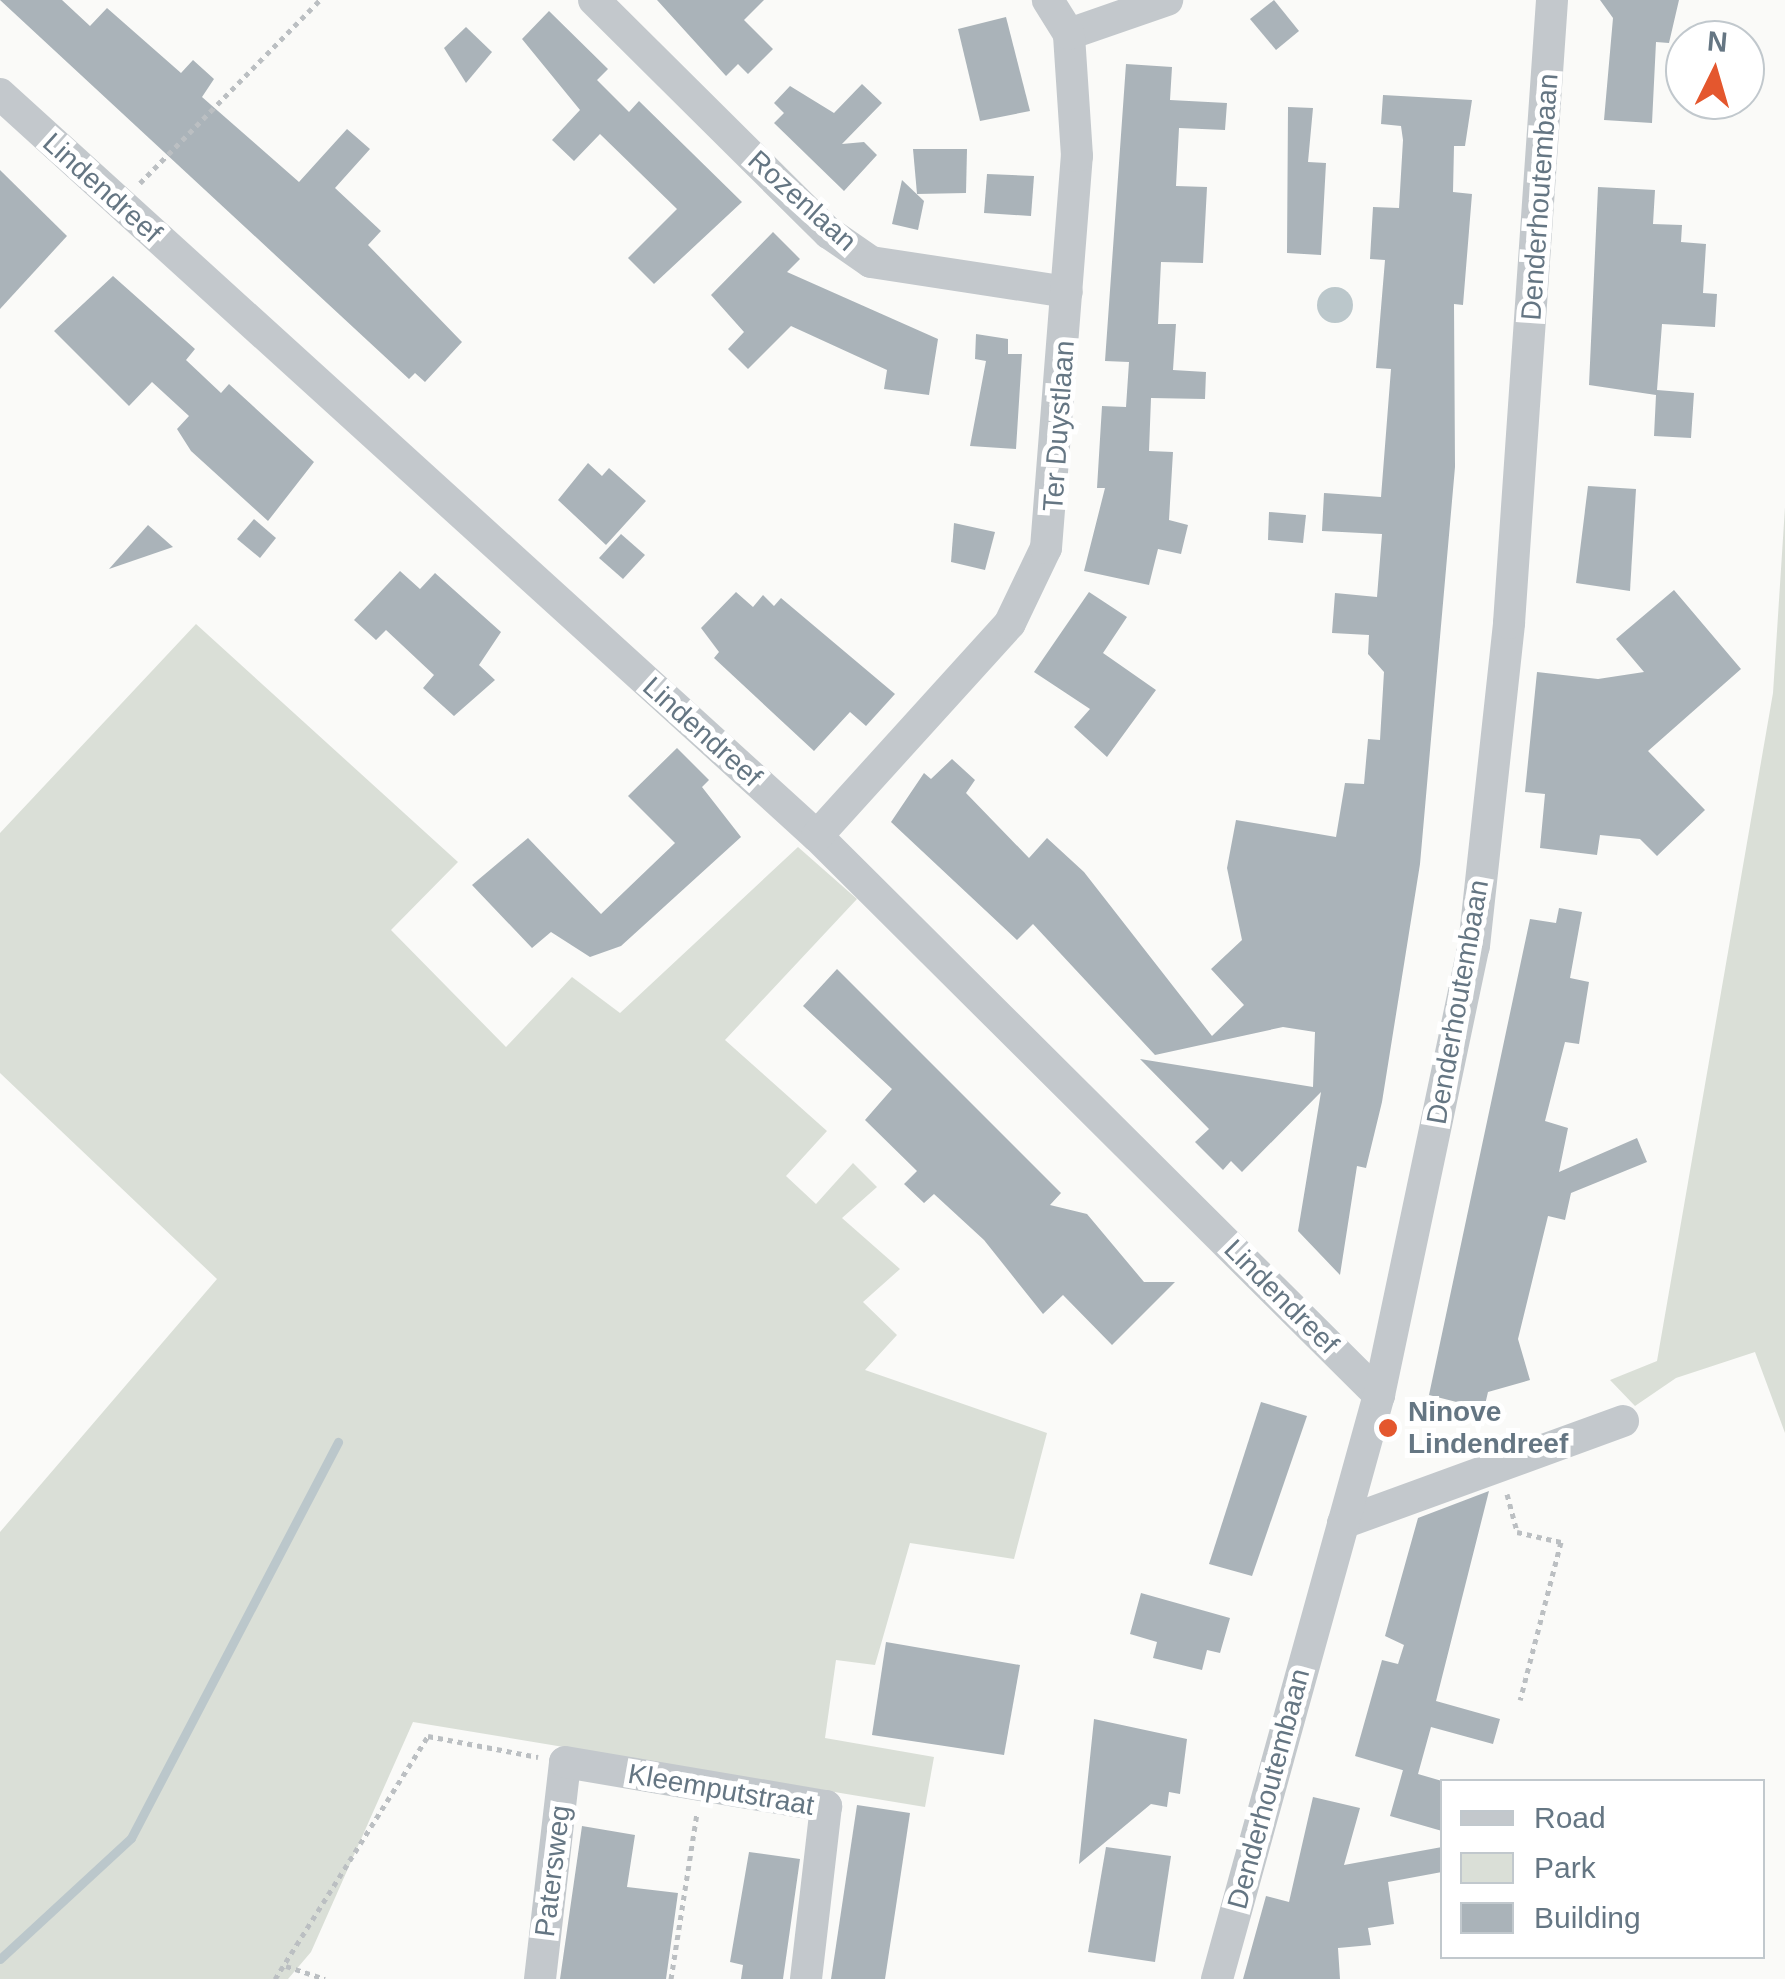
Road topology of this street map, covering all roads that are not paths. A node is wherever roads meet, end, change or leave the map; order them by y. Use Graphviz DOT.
graph roads {
  1 [pos="594,0"];
  2 [pos="1048,0"];
  3 [pos="1166,0"];
  4 [pos="1552,0"];
  5 [pos="1070,34"];
  6 [pos="0,94"];
  7 [pos="1067,292"];
  8 [pos="817,836"];
  9 [pos="1380,1395"];
  10 [pos="1623,1421"];
  11 [pos="1344,1523"];
  12 [pos="566,1762"];
  13 [pos="540,1979"];
  14 [pos="806,1979"];
  15 [pos="1217,1979"];
  1 -- 7 [label="street, Rozenlaan"];
  2 -- 5 [label="street, Ter Duystlaan"];
  3 -- 5 [label="street"];
  4 -- 9 [label="street, Denderhoutembaan"];
  5 -- 7 [label="street, Ter Duystlaan"];
  6 -- 8 [label="street, Lindendreef"];
  7 -- 8 [label="street, Ter Duystlaan"];
  8 -- 9 [label="street, Lindendreef"];
  9 -- 11 [label="street, Denderhoutembaan"];
  10 -- 11 [label="street"];
  11 -- 15 [label="street, Denderhoutembaan"];
  12 -- 13 [label="street, Patersweg"];
  12 -- 14 [label="street, Kleemputstraat"];
}
